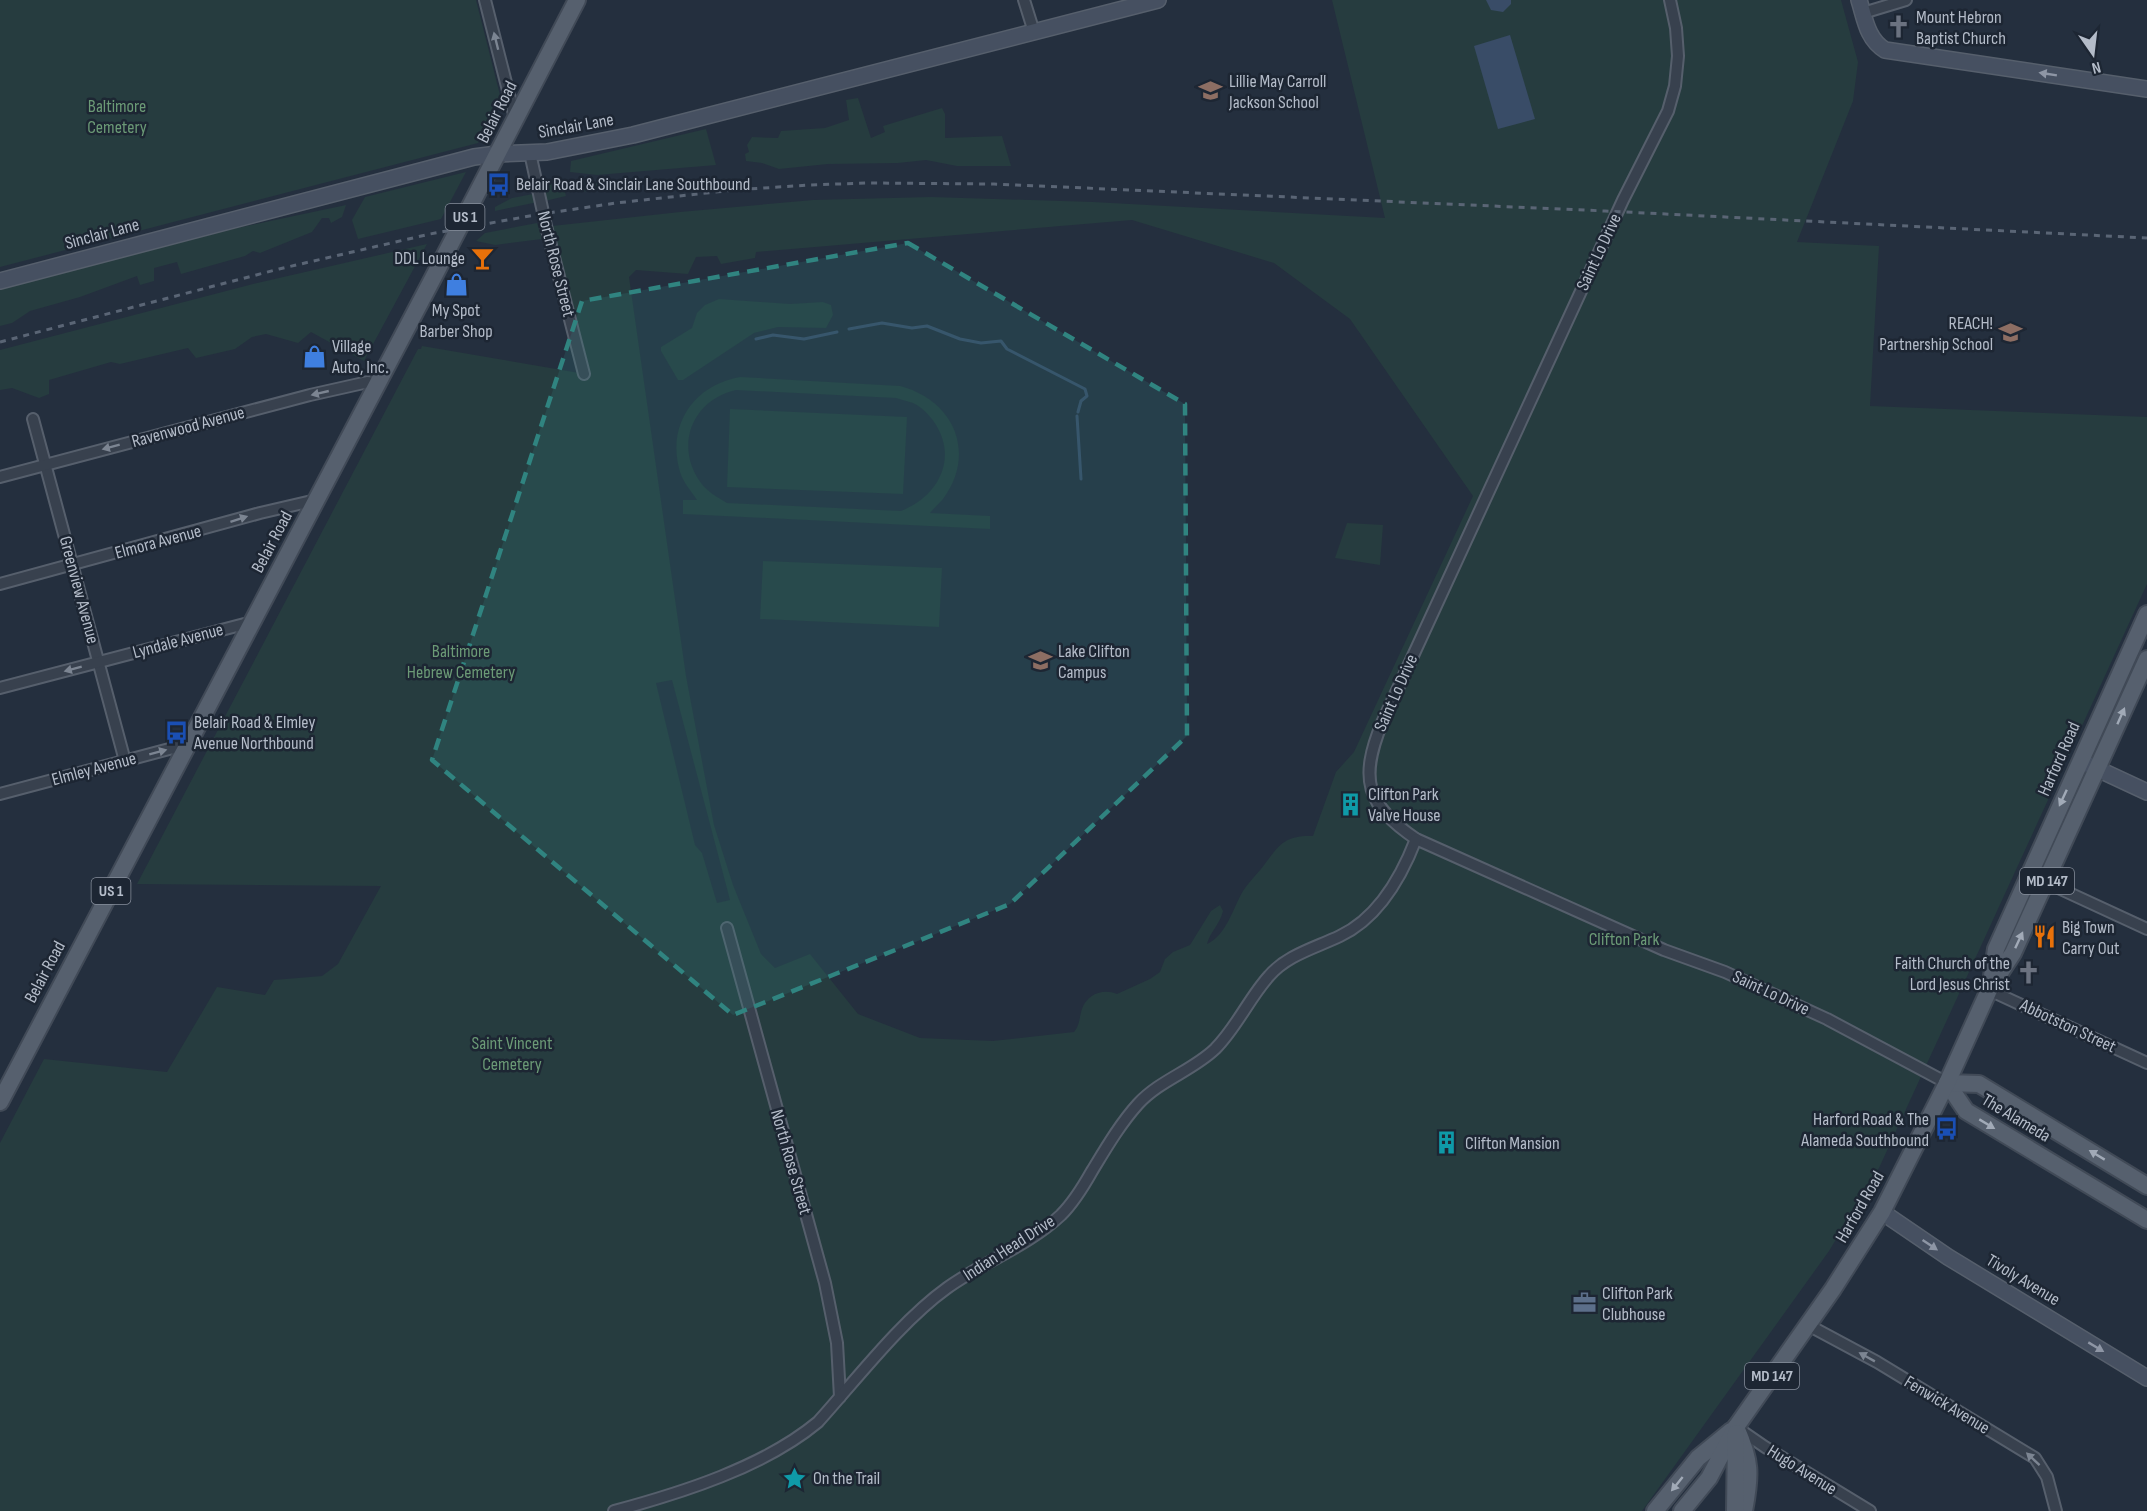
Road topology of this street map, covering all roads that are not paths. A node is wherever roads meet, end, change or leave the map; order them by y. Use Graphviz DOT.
graph roads {
  1 [pos="485,0"];
  2 [pos="576,0"];
  3 [pos="1024,0"];
  4 [pos="1158,0"];
  5 [pos="1670,0"];
  6 [pos="1906,0"];
  7 [pos="1140,2"];
  8 [pos="1861,6"];
  9 [pos="1034,32"];
  10 [pos="2147,89"];
  11 [pos="515,118"];
  12 [pos="530,153"];
  13 [pos="497,154"];
  14 [pos="0,281"];
  15 [pos="584,374"];
  16 [pos="376,386"];
  17 [pos="33,419"];
  18 [pos="45,465"];
  19 [pos="0,477"];
  20 [pos="316,500"];
  21 [pos="72,565"];
  22 [pos="0,584"];
  23 [pos="2147,614"];
  24 [pos="252,622"];
  25 [pos="2140,650"];
  26 [pos="2147,659"];
  27 [pos="98,662"];
  28 [pos="0,688"];
  29 [pos="188,744"];
  30 [pos="125,761"];
  31 [pos="2080,761"];
  32 [pos="2097,769"];
  33 [pos="2147,792"];
  34 [pos="0,794"];
  35 [pos="1416,839"];
  36 [pos="2029,874"];
  37 [pos="2046,882"];
  38 [pos="727,928"];
  39 [pos="2147,929"];
  40 [pos="1989,990"];
  41 [pos="2147,1063"];
  42 [pos="1947,1083"];
  43 [pos="0,1102"];
  44 [pos="2147,1185"];
  45 [pos="1882,1212"];
  46 [pos="2147,1220"];
  47 [pos="1808,1325"];
  48 [pos="2147,1378"];
  49 [pos="840,1397"];
  50 [pos="1736,1426"];
  51 [pos="1709,1478"];
  52 [pos="1738,1508"];
  53 [pos="614,1511"];
  54 [pos="1655,1511"];
  55 [pos="1682,1511"];
  56 [pos="1870,1511"];
  57 [pos="2056,1511"];
  11 -- 1 [label="street, one-way"];
  2 -- 11 [label="main road, Belair Road / US 1"];
  3 -- 9 [label="street"];
  4 -- 7 [label="main road, Sinclair Lane"];
  5 -- 35 [label="street, Saint Lo Drive"];
  6 -- 8 [label="street"];
  7 -- 9 [label="main road, Sinclair Lane"];
  10 -- 8 [label="main road, one-way"];
  9 -- 12 [label="main road, Sinclair Lane"];
  11 -- 13 [label="main road, Belair Road / US 1"];
  12 -- 13 [label="main road, Sinclair Lane"];
  12 -- 15 [label="street, North Rose Street"];
  13 -- 14 [label="main road, Sinclair Lane"];
  13 -- 16 [label="main road, Belair Road / US 1"];
  16 -- 18 [label="street, Ravenwood Avenue, one-way"];
  16 -- 20 [label="main road, Belair Road / US 1"];
  17 -- 18 [label="street, Greenview Avenue"];
  18 -- 19 [label="street, Ravenwood Avenue"];
  18 -- 21 [label="street, Greenview Avenue"];
  21 -- 20 [label="street, Elmora Avenue, one-way"];
  20 -- 24 [label="main road, Belair Road / US 1"];
  21 -- 22 [label="street, Elmora Avenue"];
  21 -- 27 [label="street, Greenview Avenue"];
  23 -- 25 [label="main road, Harford Road / MD 147"];
  24 -- 27 [label="street, Lyndale Avenue"];
  24 -- 29 [label="main road, Belair Road / US 1"];
  25 -- 31 [label="main road, Harford Road / MD 147"];
  32 -- 26 [label="main road, Harford Road / MD 147, one-way"];
  27 -- 28 [label="street, Lyndale Avenue, one-way"];
  27 -- 30 [label="street, Greenview Avenue"];
  30 -- 29 [label="street, Elmley Avenue, one-way"];
  29 -- 43 [label="main road, Belair Road / US 1"];
  30 -- 34 [label="street, Elmley Avenue"];
  31 -- 32 [label="main road"];
  31 -- 36 [label="main road, Harford Road / MD 147, one-way"];
  32 -- 33 [label="main road"];
  32 -- 37 [label="main road, Harford Road / MD 147"];
  35 -- 42 [label="street, Saint Lo Drive"];
  35 -- 49 [label="street, Indian Head Drive"];
  36 -- 37 [label="street"];
  36 -- 40 [label="main road, Harford Road / MD 147"];
  37 -- 39 [label="street"];
  40 -- 37 [label="main road, Harford Road / MD 147, one-way"];
  38 -- 49 [label="street, North Rose Street"];
  40 -- 41 [label="street, Abbotston Street"];
  40 -- 42 [label="main road, Harford Road / MD 147"];
  44 -- 42 [label="main road, The Alameda, one-way"];
  42 -- 45 [label="main road, Harford Road / MD 147"];
  42 -- 46 [label="main road, The Alameda, one-way"];
  45 -- 47 [label="main road, Harford Road / MD 147"];
  45 -- 48 [label="main road, Tivoly Avenue, one-way"];
  47 -- 50 [label="main road, Harford Road / MD 147"];
  57 -- 47 [label="street, Fenwick Avenue, one-way"];
  49 -- 53 [label="street, Indian Head Drive"];
  50 -- 51 [label="main road, Harford Road / MD 147"];
  50 -- 52 [label="main road"];
  50 -- 54 [label="main road, Harford Road, one-way"];
  50 -- 56 [label="street, Hugo Avenue"];
  51 -- 52 [label="main road"];
  51 -- 55 [label="main road, Harford Road / MD 147"];
}
